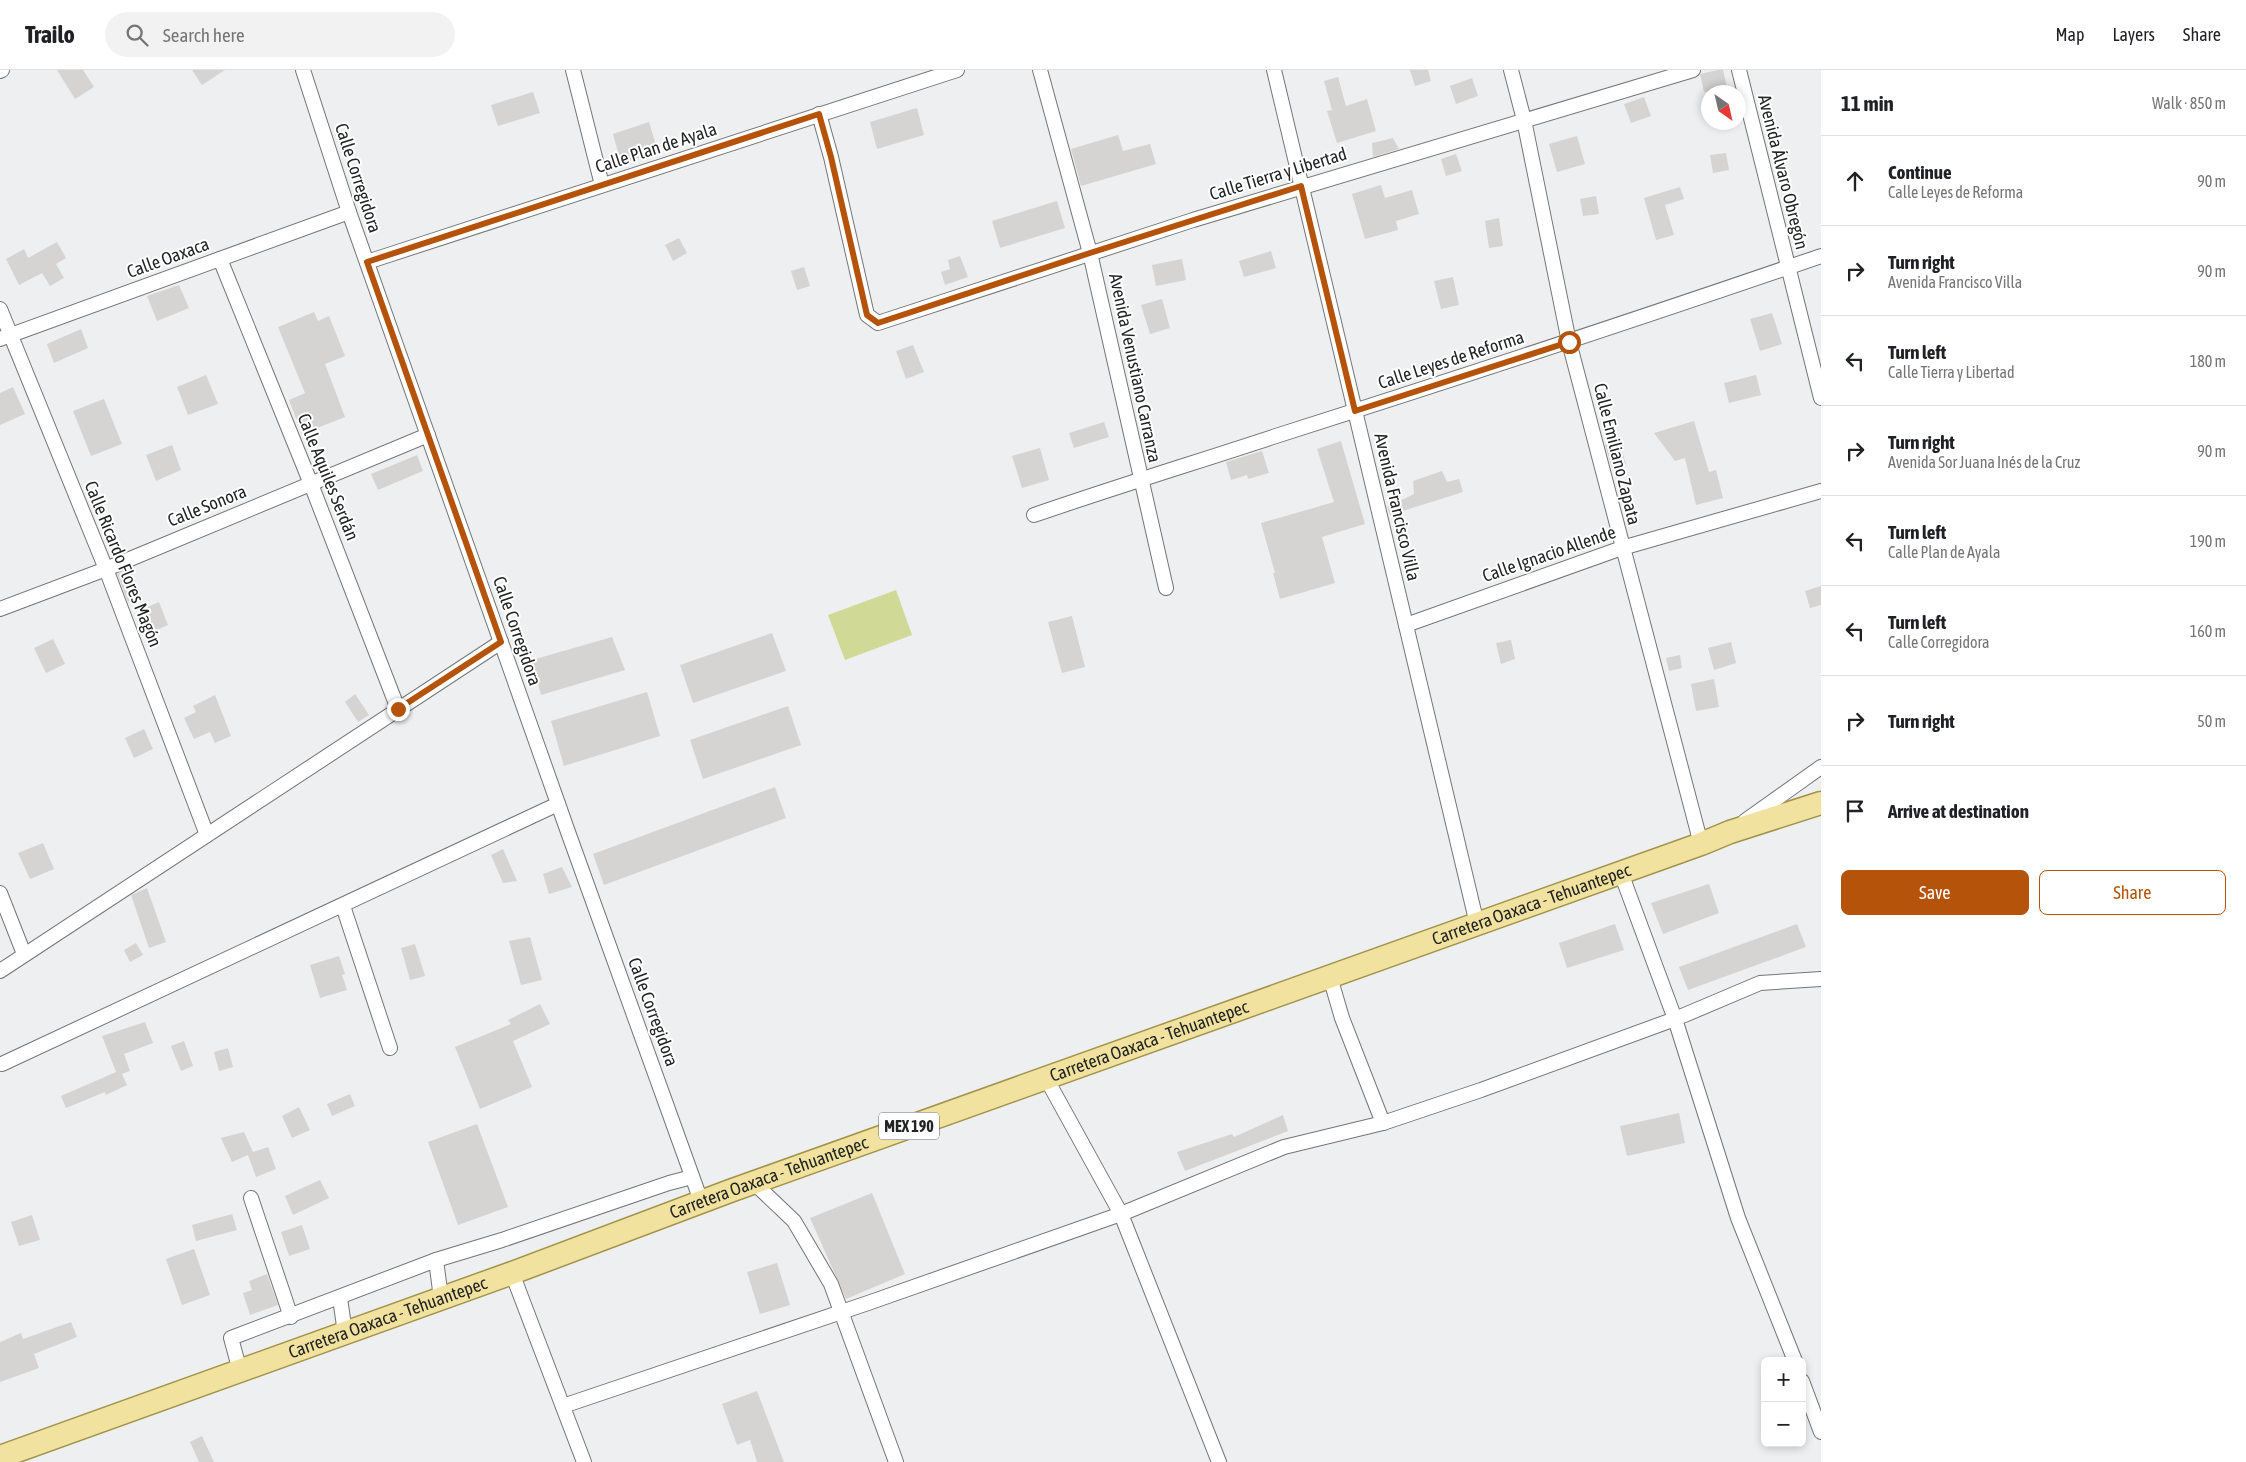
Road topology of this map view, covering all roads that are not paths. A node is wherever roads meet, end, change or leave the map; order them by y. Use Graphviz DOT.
graph roads {
  1 [pos="303,70"];
  2 [pos="573,70"];
  3 [pos="957,70"];
  4 [pos="1040,70"];
  5 [pos="1274,70"];
  6 [pos="1511,70"];
  7 [pos="1693,70"];
  8 [pos="1739,70"];
  9 [pos="819,114"];
  10 [pos="1524,120"];
  11 [pos="602,185"];
  12 [pos="1301,186"];
  13 [pos="348,212"];
  14 [pos="1090,253"];
  15 [pos="1821,256"];
  16 [pos="220,259"];
  17 [pos="367,262"];
  18 [pos="1788,268"];
  19 [pos="0,309"];
  20 [pos="5,337"];
  21 [pos="1569,342"];
  22 [pos="1821,398"];
  23 [pos="1355,411"];
  24 [pos="428,435"];
  25 [pos="1140,478"];
  26 [pos="311,484"];
  27 [pos="1821,491"];
  28 [pos="1034,515"];
  29 [pos="1622,548"];
  30 [pos="106,569"];
  31 [pos="1166,588"];
  32 [pos="0,609"];
  33 [pos="1406,625"];
  34 [pos="501,642"];
  35 [pos="398,709"];
  36 [pos="1821,767"];
  37 [pos="1821,803"];
  38 [pos="558,804"];
  39 [pos="1730,832"];
  40 [pos="208,834"];
  41 [pos="1701,844"];
  42 [pos="1621,873"];
  43 [pos="0,893"];
  44 [pos="343,906"];
  45 [pos="1477,924"];
  46 [pos="24,954"];
  47 [pos="0,971"];
  48 [pos="1330,976"];
  49 [pos="1821,979"];
  50 [pos="1675,1019"];
  51 [pos="390,1048"];
  52 [pos="2,1064"];
  53 [pos="1046,1078"];
  54 [pos="1383,1123"];
  55 [pos="692,1177"];
  56 [pos="754,1182"];
  57 [pos="250,1198"];
  58 [pos="701,1202"];
  59 [pos="1120,1214"];
  60 [pos="436,1260"];
  61 [pos="512,1273"];
  62 [pos="340,1298"];
  63 [pos="441,1298"];
  64 [pos="841,1311"];
  65 [pos="291,1317"];
  66 [pos="345,1333"];
  67 [pos="1793,1357"];
  68 [pos="240,1371"];
  69 [pos="1806,1392"];
  70 [pos="563,1406"];
  71 [pos="1821,1432"];
  72 [pos="0,1458"];
  73 [pos="584,1462"];
  74 [pos="896,1462"];
  75 [pos="1220,1462"];
  1 -- 13 [label="street, Calle Corregidora"];
  2 -- 11 [label="street"];
  3 -- 9 [label="street, Calle Plan de Ayala"];
  4 -- 14 [label="street, Avenida Venustiano Carranza"];
  5 -- 12 [label="street, Avenida Francisco Villa"];
  6 -- 10 [label="street, Calle Emiliano Zapata"];
  7 -- 10 [label="street, Calle Tierra y Libertad"];
  8 -- 18 [label="street, Avenida Álvaro Obregón"];
  9 -- 11 [label="street, Calle Plan de Ayala"];
  9 -- 14 [label="street, Calle Tierra y Libertad"];
  10 -- 12 [label="street, Calle Tierra y Libertad"];
  10 -- 21 [label="street, Calle Emiliano Zapata"];
  11 -- 17 [label="street, Calle Plan de Ayala"];
  12 -- 14 [label="street, Calle Tierra y Libertad"];
  12 -- 23 [label="street, Avenida Francisco Villa"];
  13 -- 16 [label="street, Calle Oaxaca"];
  13 -- 17 [label="street, Calle Corregidora"];
  14 -- 25 [label="street, Avenida Venustiano Carranza"];
  15 -- 18 [label="street, Calle Leyes de Reforma"];
  16 -- 20 [label="street, Calle Oaxaca"];
  16 -- 26 [label="street, Calle Aquiles Serdán"];
  17 -- 24 [label="street, Calle Corregidora"];
  18 -- 21 [label="street, Calle Leyes de Reforma"];
  18 -- 22 [label="street, Avenida Álvaro Obregón"];
  19 -- 20 [label="street, Calle Ricardo Flores Magón"];
  20 -- 30 [label="street, Calle Ricardo Flores Magón"];
  21 -- 23 [label="street, Calle Leyes de Reforma"];
  21 -- 29 [label="street, Calle Emiliano Zapata"];
  23 -- 25 [label="street, Calle Leyes de Reforma"];
  23 -- 33 [label="street, Avenida Francisco Villa"];
  24 -- 26 [label="street, Calle Sonora"];
  24 -- 34 [label="street, Calle Corregidora"];
  25 -- 28 [label="street, Calle Leyes de Reforma"];
  25 -- 31 [label="street, Avenida Venustiano Carranza"];
  26 -- 30 [label="street, Calle Sonora"];
  26 -- 35 [label="street, Calle Aquiles Serdán"];
  27 -- 29 [label="street, Calle Ignacio Allende"];
  29 -- 33 [label="street, Calle Ignacio Allende"];
  29 -- 41 [label="street, Calle Emiliano Zapata"];
  30 -- 32 [label="street, Calle Sonora"];
  30 -- 40 [label="street, Calle Ricardo Flores Magón"];
  33 -- 45 [label="street, Avenida Francisco Villa"];
  34 -- 35 [label="street"];
  34 -- 38 [label="street, Calle Corregidora"];
  35 -- 40 [label="street"];
  36 -- 39 [label="street"];
  37 -- 39 [label="main road, Carretera Oaxaca - Tehuantepec / MEX 190"];
  38 -- 44 [label="street"];
  38 -- 55 [label="street, Calle Corregidora"];
  39 -- 41 [label="main road, Carretera Oaxaca - Tehuantepec / MEX 190"];
  40 -- 46 [label="street"];
  41 -- 42 [label="main road, Carretera Oaxaca - Tehuantepec / MEX 190"];
  42 -- 45 [label="main road, Carretera Oaxaca - Tehuantepec / MEX 190"];
  42 -- 50 [label="street"];
  43 -- 46 [label="street"];
  44 -- 51 [label="street"];
  44 -- 52 [label="street"];
  45 -- 48 [label="main road, Carretera Oaxaca - Tehuantepec / MEX 190"];
  46 -- 47 [label="street"];
  48 -- 53 [label="main road, Carretera Oaxaca - Tehuantepec / MEX 190"];
  48 -- 54 [label="street"];
  49 -- 50 [label="street"];
  50 -- 54 [label="street"];
  50 -- 67 [label="street"];
  53 -- 56 [label="main road, Carretera Oaxaca - Tehuantepec / MEX 190"];
  53 -- 59 [label="street"];
  54 -- 59 [label="street"];
  55 -- 58 [label="street, Calle Corregidora"];
  55 -- 60 [label="street"];
  56 -- 58 [label="main road, Carretera Oaxaca - Tehuantepec / MEX 190"];
  56 -- 64 [label="street"];
  57 -- 65 [label="street"];
  58 -- 61 [label="main road, Carretera Oaxaca - Tehuantepec / MEX 190"];
  59 -- 64 [label="street"];
  59 -- 75 [label="street"];
  60 -- 62 [label="street"];
  60 -- 63 [label="street"];
  61 -- 63 [label="main road, Carretera Oaxaca - Tehuantepec / MEX 190"];
  61 -- 70 [label="street"];
  62 -- 65 [label="street"];
  62 -- 66 [label="street"];
  63 -- 66 [label="main road, Carretera Oaxaca - Tehuantepec / MEX 190"];
  64 -- 70 [label="street"];
  64 -- 74 [label="street"];
  65 -- 68 [label="street"];
  66 -- 68 [label="main road, Carretera Oaxaca - Tehuantepec / MEX 190"];
  68 -- 72 [label="main road, Carretera Oaxaca - Tehuantepec / MEX 190"];
  69 -- 71 [label="street"];
  70 -- 73 [label="street"];
}
